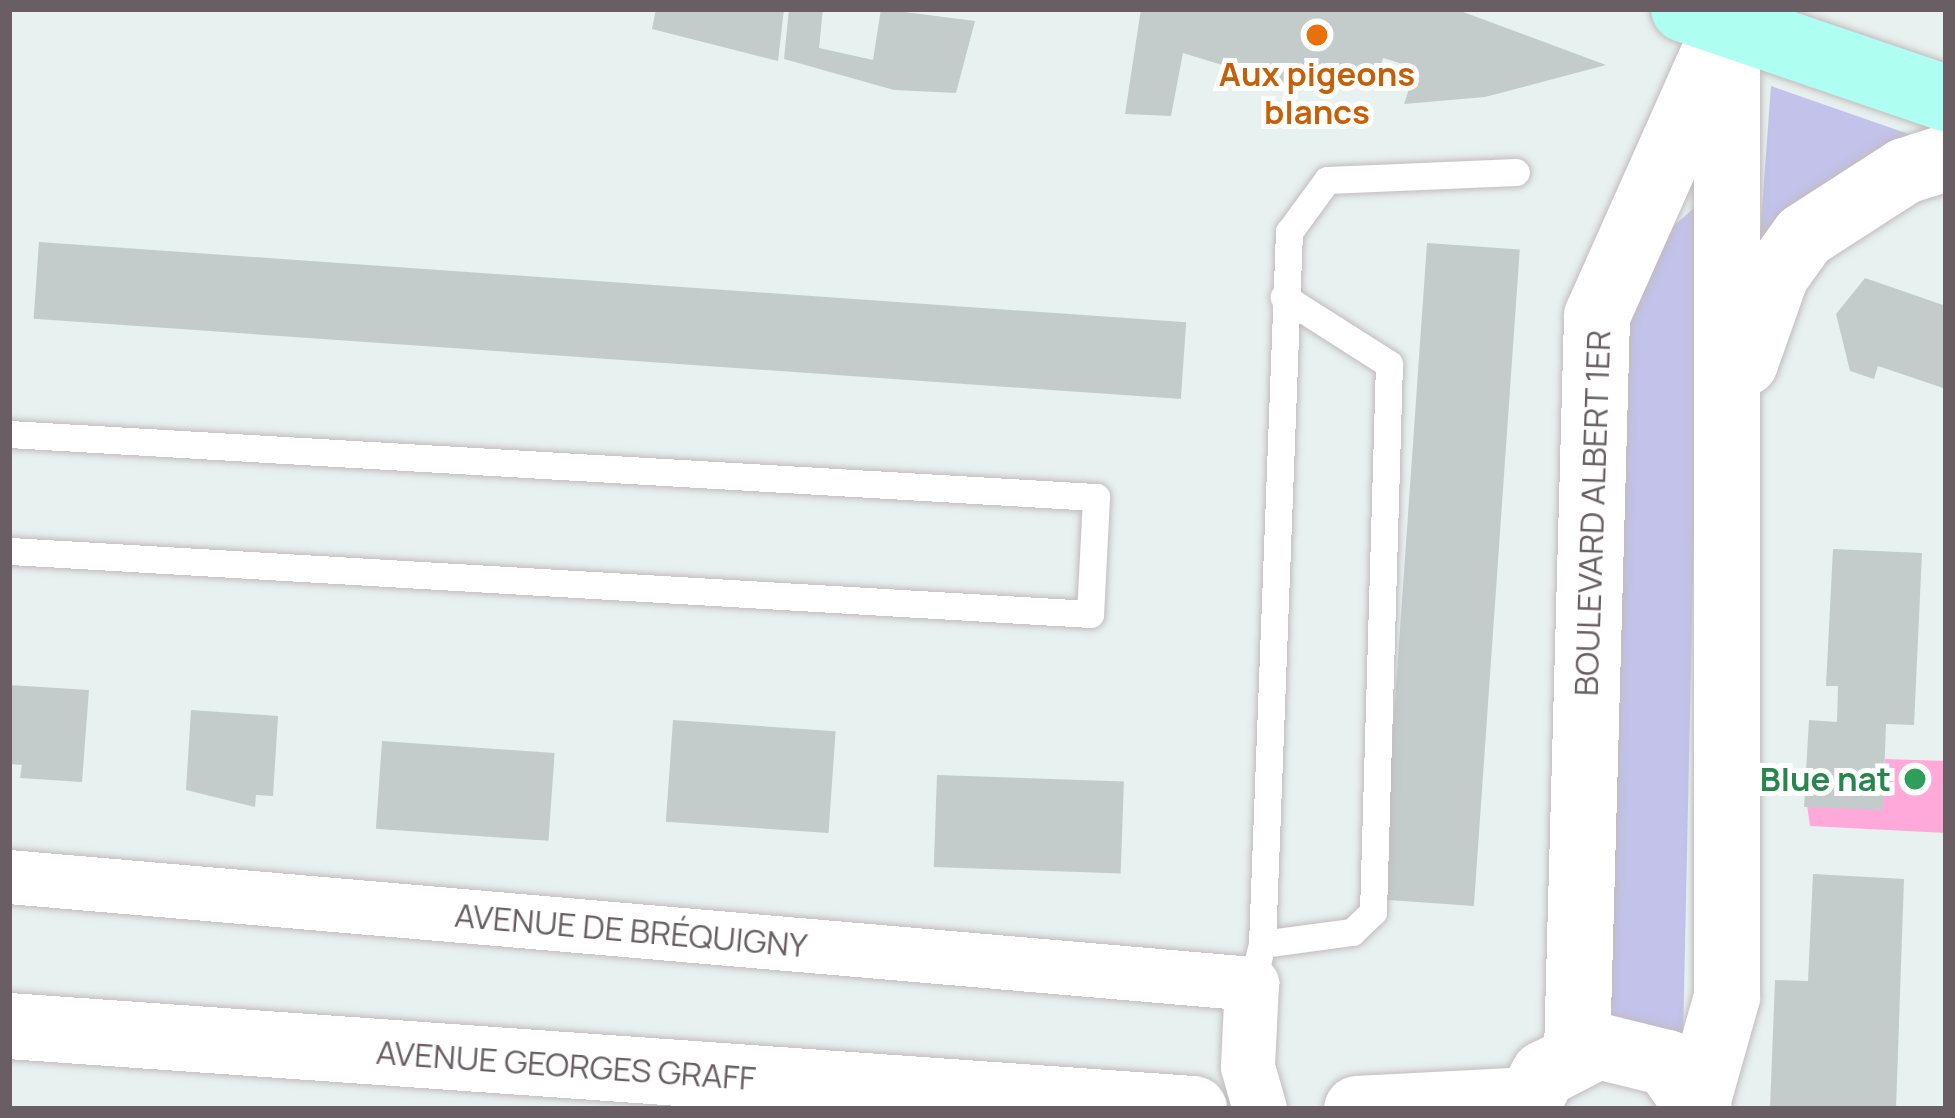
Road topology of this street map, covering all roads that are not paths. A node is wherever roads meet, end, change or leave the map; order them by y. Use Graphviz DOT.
graph roads {
  1 [pos="1712,14"];
  2 [pos="1946,98"];
  3 [pos="1946,158"];
  4 [pos="1516,172"];
  5 [pos="1284,297"];
  6 [pos="1731,406"];
  7 [pos="9,434"];
  8 [pos="9,551"];
  9 [pos="9,877"];
  10 [pos="1257,964"];
  11 [pos="9,1026"];
  12 [pos="1577,1052"];
  13 [pos="1526,1105"];
  14 [pos="1698,1106"];
  15 [pos="1194,1109"];
  16 [pos="1260,1109"];
  17 [pos="1357,1109"];
  1 -- 2 [label="main road"];
  1 -- 6 [label="main road"];
  1 -- 12 [label="main road, BOULEVARD ALBERT 1ER"];
  3 -- 6 [label="main road"];
  4 -- 5 [label="lane"];
  5 -- 10 [label="lane"];
  5 -- 10 [label="lane"];
  6 -- 14 [label="main road"];
  7 -- 8 [label="lane"];
  9 -- 10 [label="street, AVENUE DE BRÉQUIGNY"];
  10 -- 16 [label="street"];
  11 -- 15 [label="main road, AVENUE GEORGES GRAFF"];
  12 -- 13 [label="main road"];
  12 -- 14 [label="main road"];
  13 -- 17 [label="main road"];
}
